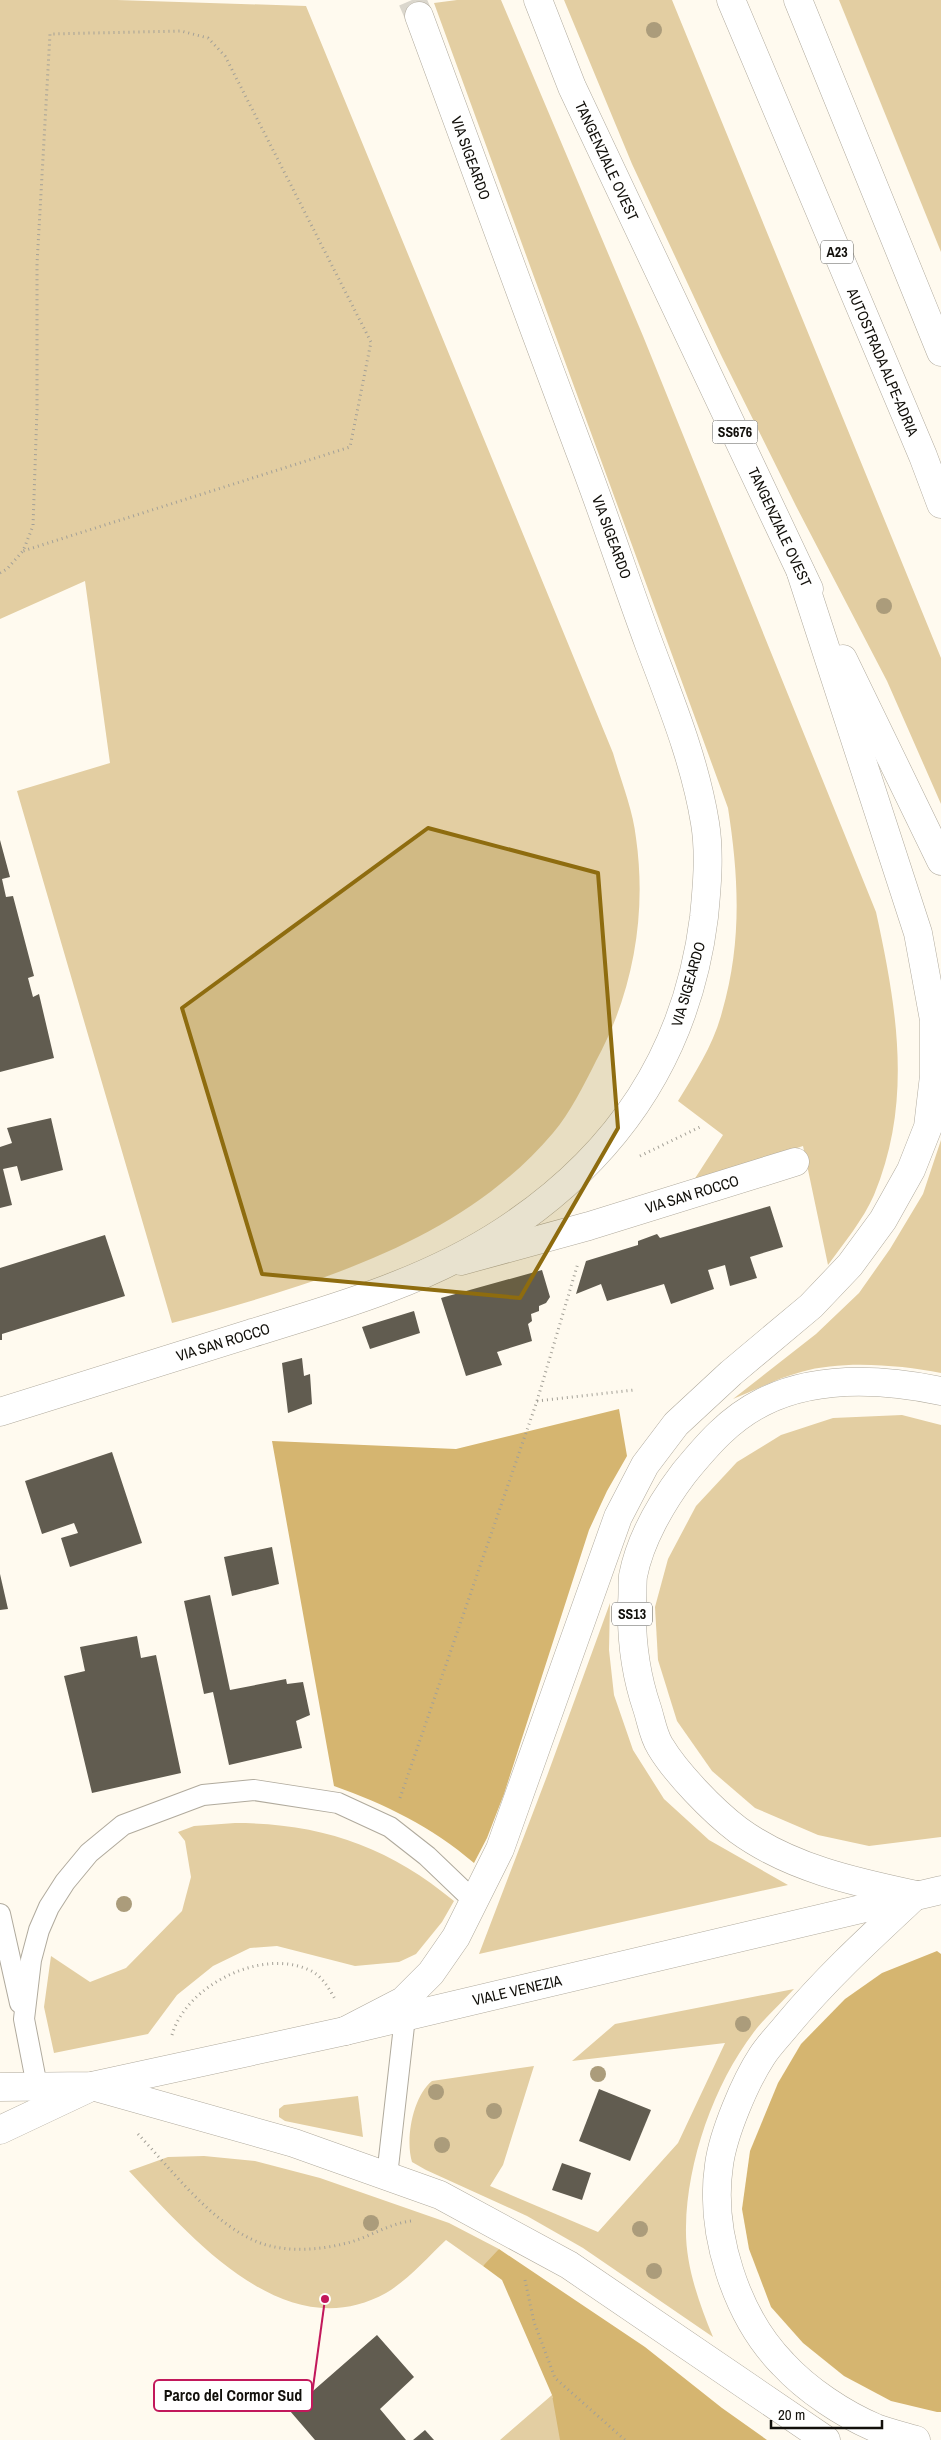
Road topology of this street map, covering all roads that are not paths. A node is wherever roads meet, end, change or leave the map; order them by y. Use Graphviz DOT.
graph roads {
  1 [pos="538,0"];
  2 [pos="731,0"];
  3 [pos="798,0"];
  4 [pos="419,16"];
  5 [pos="941,352"];
  6 [pos="941,504"];
  7 [pos="801,573"];
  8 [pos="941,861"];
  9 [pos="659,1070"];
  10 [pos="795,1162"];
  11 [pos="443,1266"];
  12 [pos="941,1391"];
  13 [pos="0,1412"];
  14 [pos="929,1892"];
  15 [pos="474,1901"];
  16 [pos="0,1914"];
  17 [pos="404,2016"];
  18 [pos="24,2020"];
  19 [pos="345,2031"];
  20 [pos="37,2086"];
  21 [pos="92,2086"];
  22 [pos="0,2087"];
  23 [pos="0,2131"];
  24 [pos="387,2176"];
  25 [pos="826,2440"];
  26 [pos="916,2440"];
  1 -- 7 [label="main road, TANGENZIALE OVEST / SS676"];
  2 -- 6 [label="main road, AUTOSTRADA ALPE-ADRIA / A23"];
  3 -- 5 [label="main road"];
  4 -- 9 [label="main road, VIA SIGEARDO"];
  7 -- 8 [label="main road, TANGENZIALE OVEST / SS676"];
  7 -- 15 [label="main road"];
  9 -- 11 [label="main road, VIA SAN ROCCO"];
  10 -- 11 [label="main road, VIA SAN ROCCO"];
  11 -- 13 [label="main road, VIA SAN ROCCO"];
  12 -- 14 [label="main road, SS13"];
  14 -- 17 [label="main road, VIALE VENEZIA"];
  14 -- 26 [label="main road"];
  15 -- 18 [label="lane"];
  15 -- 19 [label="main road"];
  16 -- 18 [label="lane"];
  17 -- 19 [label="main road, VIALE VENEZIA"];
  17 -- 24 [label="lane"];
  18 -- 20 [label="lane"];
  19 -- 21 [label="main road, VIALE VENEZIA"];
  20 -- 21 [label="main road, VIALE VENEZIA"];
  20 -- 22 [label="main road, VIALE VENEZIA"];
  21 -- 23 [label="main road, VIALE VENEZIA"];
  21 -- 24 [label="main road"];
  24 -- 25 [label="main road"];
}
